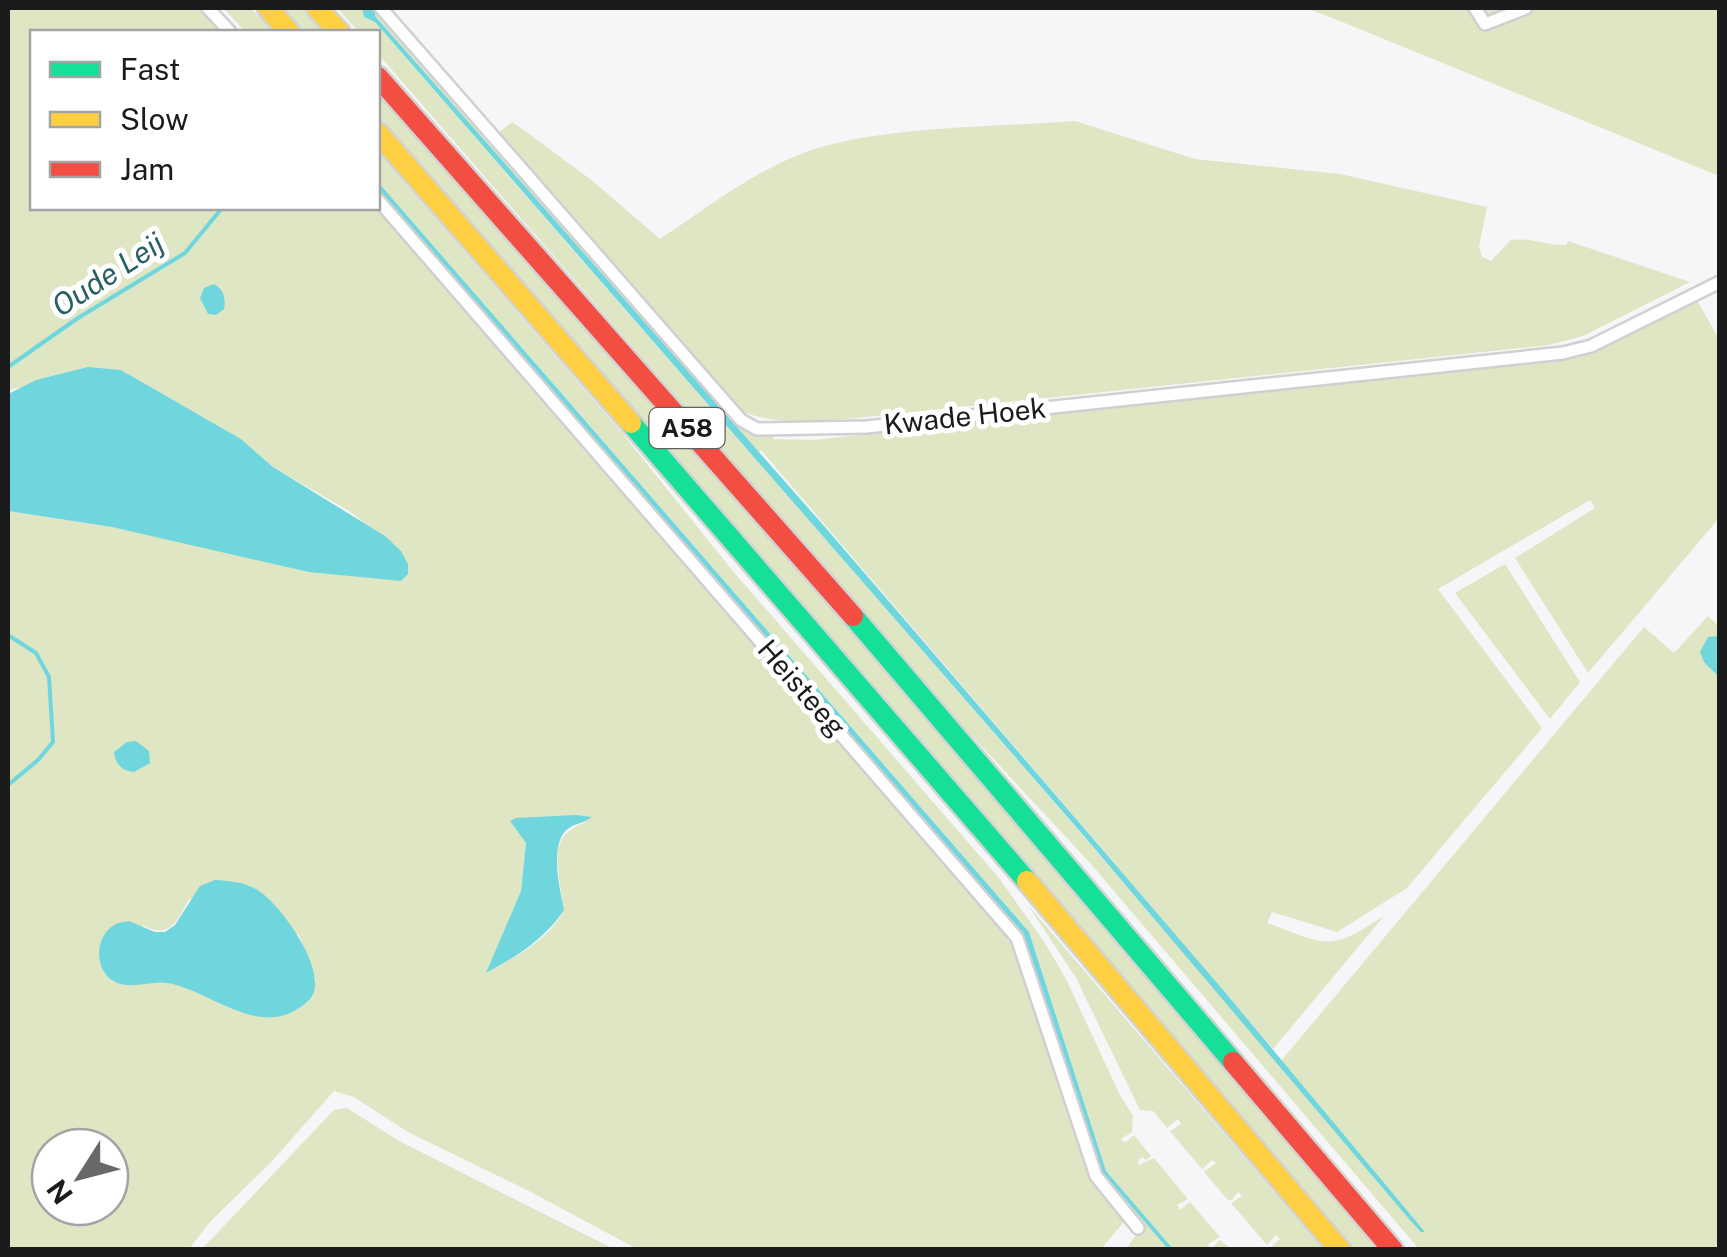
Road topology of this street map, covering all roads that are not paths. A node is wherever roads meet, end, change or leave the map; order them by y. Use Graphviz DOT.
graph roads {
  1 [pos="208,8"];
  2 [pos="268,8"];
  3 [pos="316,8"];
  4 [pos="381,8"];
  5 [pos="1475,8"];
  6 [pos="1526,8"];
  7 [pos="228,30"];
  8 [pos="288,30"];
  9 [pos="336,30"];
  10 [pos="380,79"];
  11 [pos="380,135"];
  12 [pos="380,202"];
  13 [pos="1720,282"];
  14 [pos="1138,1228"];
  15 [pos="1340,1250"];
  16 [pos="1393,1250"];
  1 -- 7 [label="street"];
  2 -- 8 [label="highway"];
  3 -- 9 [label="highway"];
  4 -- 13 [label="street, Kwade Hoek"];
  5 -- 6 [label="street"];
  10 -- 16 [label="highway, A58"];
  11 -- 15 [label="highway, A58"];
  12 -- 14 [label="street, Heisteeg"];
}
